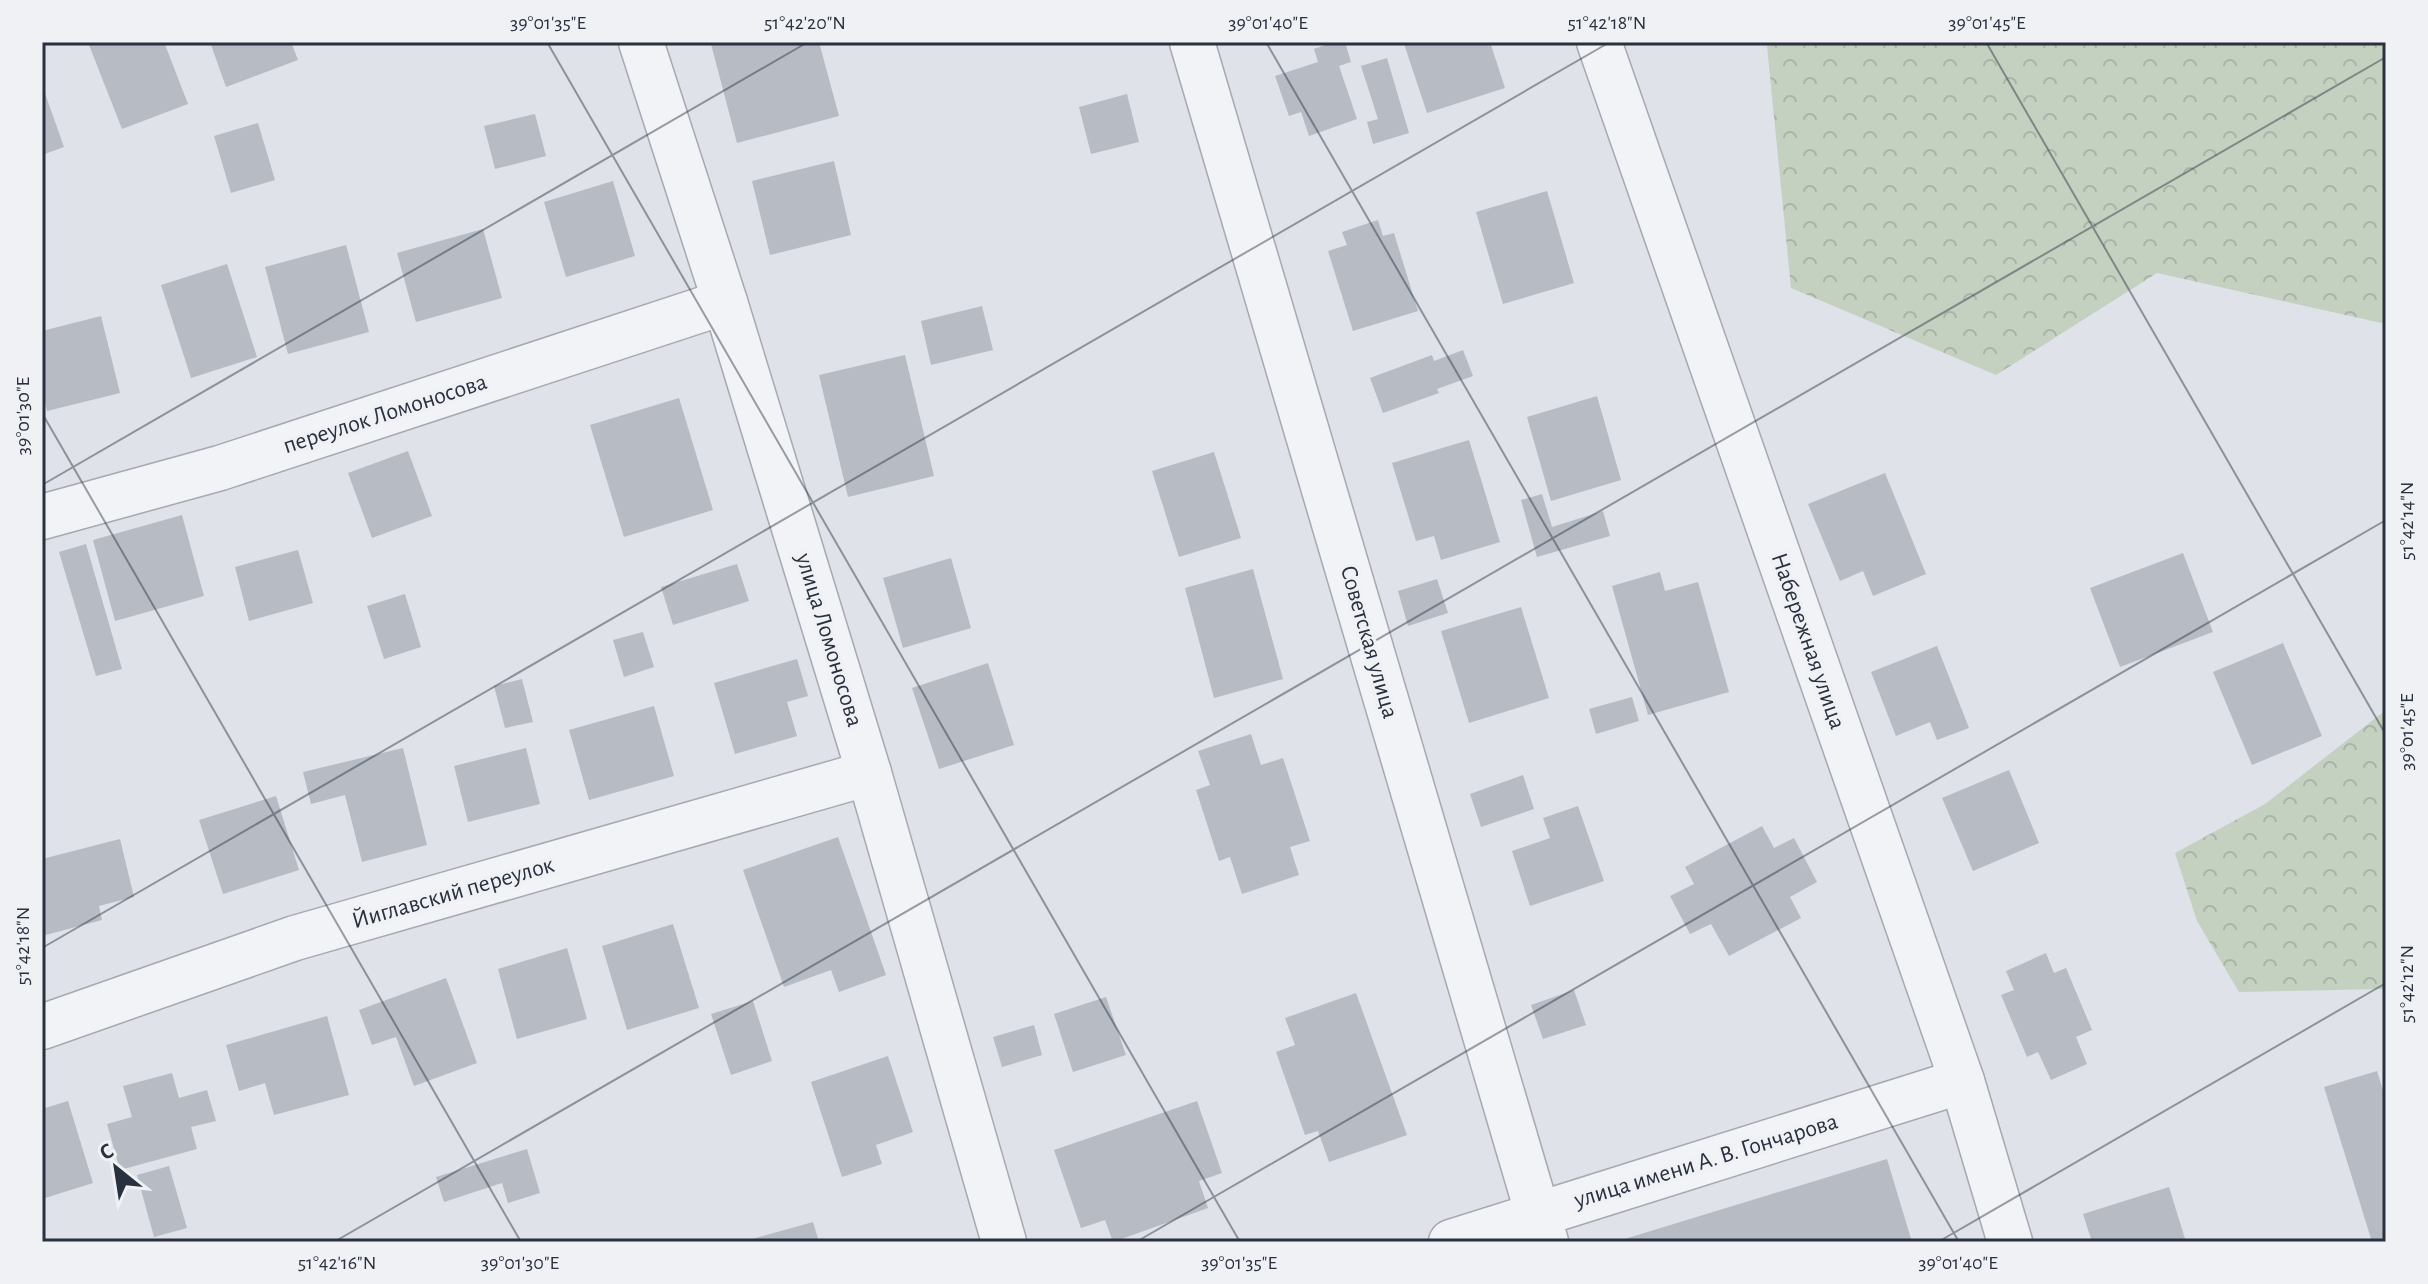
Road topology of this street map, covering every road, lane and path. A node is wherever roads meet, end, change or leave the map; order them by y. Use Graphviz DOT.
graph roads {
  1 [pos="641,42"];
  2 [pos="1192,42"];
  3 [pos="1599,42"];
  4 [pos="725,302"];
  5 [pos="42,517"];
  6 [pos="869,773"];
  7 [pos="42,1027"];
  8 [pos="1962,1081"];
  9 [pos="1542,1228"];
  10 [pos="1004,1242"];
  11 [pos="1451,1242"];
  12 [pos="2010,1242"];
  1 -- 4 [label="street, улица Ломоносова"];
  2 -- 9 [label="street, Советская улица"];
  3 -- 8 [label="street, Набережная улица"];
  4 -- 5 [label="street, переулок Ломоносова"];
  4 -- 6 [label="street, улица Ломоносова"];
  6 -- 7 [label="street, Йиглавский переулок"];
  6 -- 10 [label="street, улица Ломоносова"];
  8 -- 9 [label="street, улица имени А. В. Гончарова"];
  8 -- 12 [label="street, Набережная улица"];
  9 -- 11 [label="street, улица имени А. В. Гончарова"];
}
